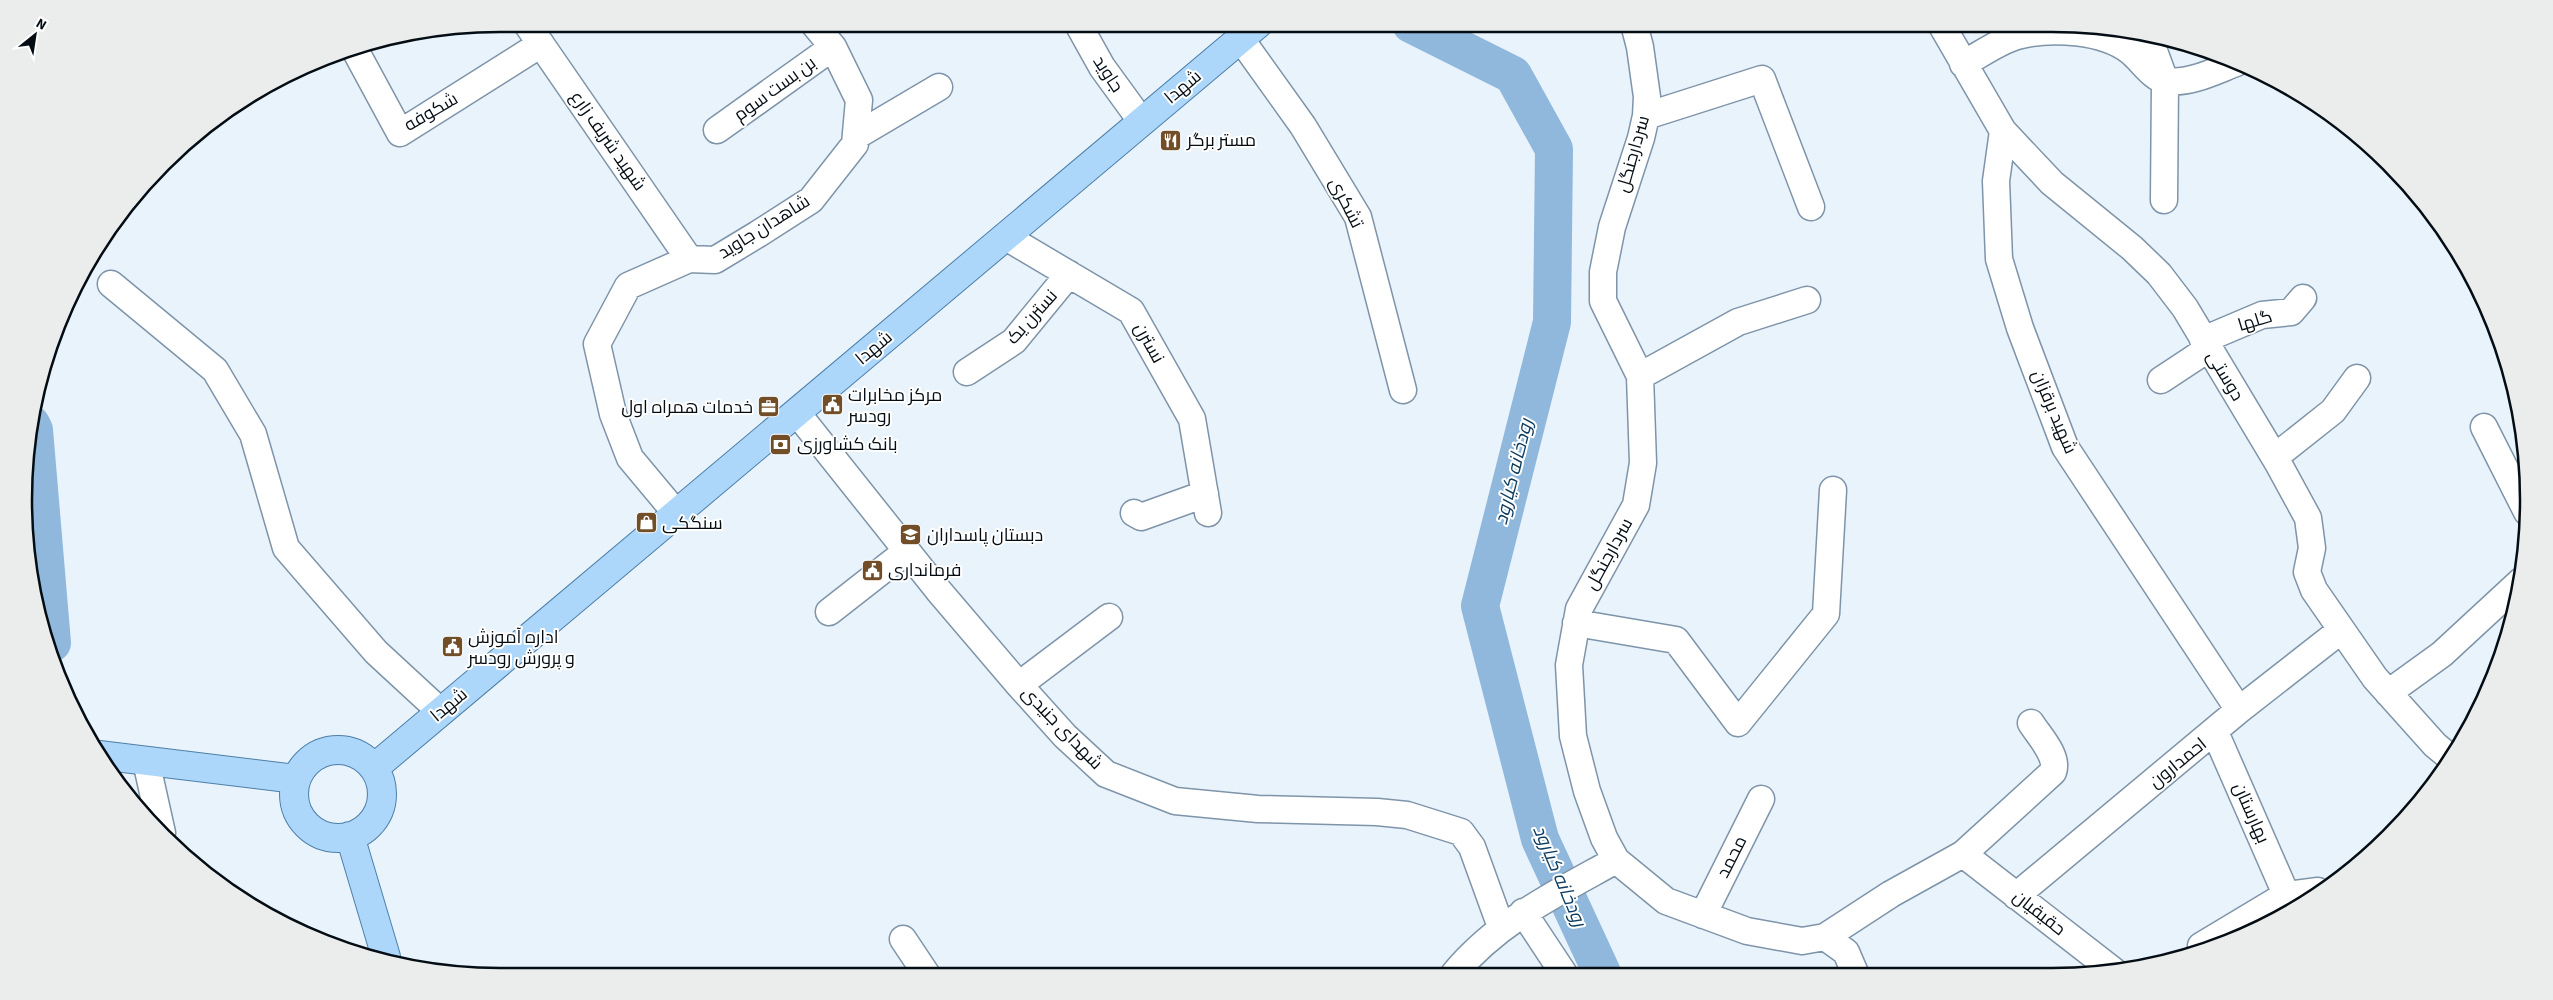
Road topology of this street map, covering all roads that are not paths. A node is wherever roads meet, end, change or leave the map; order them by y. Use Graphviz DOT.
graph roads {
  1 [pos="820,32"];
  2 [pos="1082,32"];
  3 [pos="1248,32"];
  4 [pos="1250,32"];
  5 [pos="1640,32"];
  6 [pos="1945,32"];
  7 [pos="2043,32"];
  8 [pos="2065,33"];
  9 [pos="534,34"];
  10 [pos="2151,43"];
  11 [pos="833,48"];
  12 [pos="358,55"];
  13 [pos="1963,64"];
  14 [pos="2227,66"];
  15 [pos="2165,81"];
  16 [pos="939,87"];
  17 [pos="1646,116"];
  18 [pos="1142,122"];
  19 [pos="717,130"];
  20 [pos="2004,131"];
  21 [pos="856,136"];
  22 [pos="2164,200"];
  23 [pos="1811,207"];
  24 [pos="1006,237"];
  25 [pos="689,258"];
  26 [pos="1069,274"];
  27 [pos="111,284"];
  28 [pos="2303,298"];
  29 [pos="1807,300"];
  30 [pos="2206,344"];
  31 [pos="967,372"];
  32 [pos="1640,376"];
  33 [pos="2357,378"];
  34 [pos="2161,380"];
  35 [pos="1403,390"];
  36 [pos="797,414"];
  37 [pos="2484,427"];
  38 [pos="2275,457"];
  39 [pos="1832,490"];
  40 [pos="2520,498"];
  41 [pos="676,513"];
  42 [pos="1134,513"];
  43 [pos="907,551"];
  44 [pos="2512,589"];
  45 [pos="829,612"];
  46 [pos="1109,617"];
  47 [pos="1576,623"];
  48 [pos="2340,631"];
  49 [pos="1019,685"];
  50 [pos="2388,693"];
  51 [pos="2239,710"];
  52 [pos="441,712"];
  53 [pos="2031,723"];
  54 [pos="2215,732"];
  55 [pos="2446,754"];
  56 [pos="109,756"];
  57 [pos="146,760"];
  58 [pos="374,768"];
  59 [pos="296,779"];
  60 [pos="1761,799"];
  61 [pos="159,820"];
  62 [pos="350,836"];
  63 [pos="1963,854"];
  64 [pos="1616,860"];
  65 [pos="2016,896"];
  66 [pos="2292,902"];
  67 [pos="1531,908"];
  68 [pos="1703,915"];
  69 [pos="1501,927"];
  70 [pos="2223,936"];
  71 [pos="1825,938"];
  72 [pos="904,939"];
  73 [pos="385,953"];
  74 [pos="2105,965"];
  75 [pos="923,968"];
  76 [pos="1459,968"];
  77 [pos="1561,968"];
  78 [pos="1853,968"];
  1 -- 11 [label="street, شاهدان جاوید"];
  2 -- 18 [label="street, جاوید"];
  3 -- 18 [label="main road, شهدا"];
  4 -- 35 [label="street, تشکری"];
  5 -- 17 [label="street, سردارجنگل"];
  6 -- 13 [label="street, دوستی"];
  7 -- 13 [label="street"];
  8 -- 15 [label="street"];
  9 -- 12 [label="street, شکوفه"];
  9 -- 25 [label="street, شهید شریف زارع"];
  10 -- 15 [label="street"];
  11 -- 19 [label="street, بن بست سوم"];
  11 -- 21 [label="street, شاهدان جاوید"];
  13 -- 20 [label="street, دوستی"];
  14 -- 15 [label="street"];
  15 -- 22 [label="street"];
  16 -- 21 [label="street"];
  17 -- 23 [label="street"];
  17 -- 32 [label="street, سردارجنگل"];
  18 -- 24 [label="main road, شهدا"];
  20 -- 30 [label="street, دوستی"];
  20 -- 51 [label="street, شهید برقزان"];
  21 -- 25 [label="street, شاهدان جاوید"];
  24 -- 26 [label="street, نسترن"];
  24 -- 36 [label="main road, شهدا"];
  25 -- 41 [label="street, شاهدان جاوید"];
  26 -- 31 [label="street, نسترن یک"];
  26 -- 42 [label="street, نسترن"];
  27 -- 52 [label="street"];
  28 -- 30 [label="street, گلها"];
  29 -- 32 [label="street"];
  30 -- 34 [label="street, گلها"];
  30 -- 38 [label="street, دوستی"];
  32 -- 47 [label="street, سردارجنگل"];
  33 -- 38 [label="street"];
  36 -- 41 [label="main road, شهدا"];
  36 -- 43 [label="street, شهدای جنیدی"];
  37 -- 40 [label="street"];
  38 -- 48 [label="street, دوستی"];
  39 -- 47 [label="street"];
  41 -- 52 [label="main road, شهدا"];
  43 -- 45 [label="street"];
  43 -- 49 [label="street, شهدای جنیدی"];
  44 -- 50 [label="street"];
  46 -- 49 [label="street"];
  47 -- 64 [label="street, سردارجنگل"];
  48 -- 50 [label="street, دوستی"];
  48 -- 51 [label="street, احمدارون"];
  49 -- 69 [label="street, شهدای جنیدی"];
  50 -- 55 [label="street, دوستی"];
  51 -- 54 [label="street, احمدارون"];
  52 -- 58 [label="main road, شهدا"];
  53 -- 63 [label="street"];
  54 -- 65 [label="street, احمدارون"];
  54 -- 66 [label="street, بهارستان"];
  56 -- 57 [label="main road"];
  57 -- 59 [label="main road"];
  57 -- 61 [label="street"];
  58 -- 59 [label="main road"];
  58 -- 62 [label="main road"];
  59 -- 62 [label="main road"];
  60 -- 68 [label="street, محمد"];
  62 -- 73 [label="main road"];
  63 -- 65 [label="street, حقیقیان"];
  63 -- 71 [label="street"];
  64 -- 67 [label="street"];
  64 -- 68 [label="street, سردارجنگل"];
  65 -- 74 [label="street, حقیقیان"];
  66 -- 70 [label="street"];
  67 -- 69 [label="street"];
  67 -- 77 [label="street"];
  68 -- 71 [label="street, سردارجنگل"];
  69 -- 76 [label="street"];
  71 -- 78 [label="street"];
  72 -- 75 [label="street"];
}
